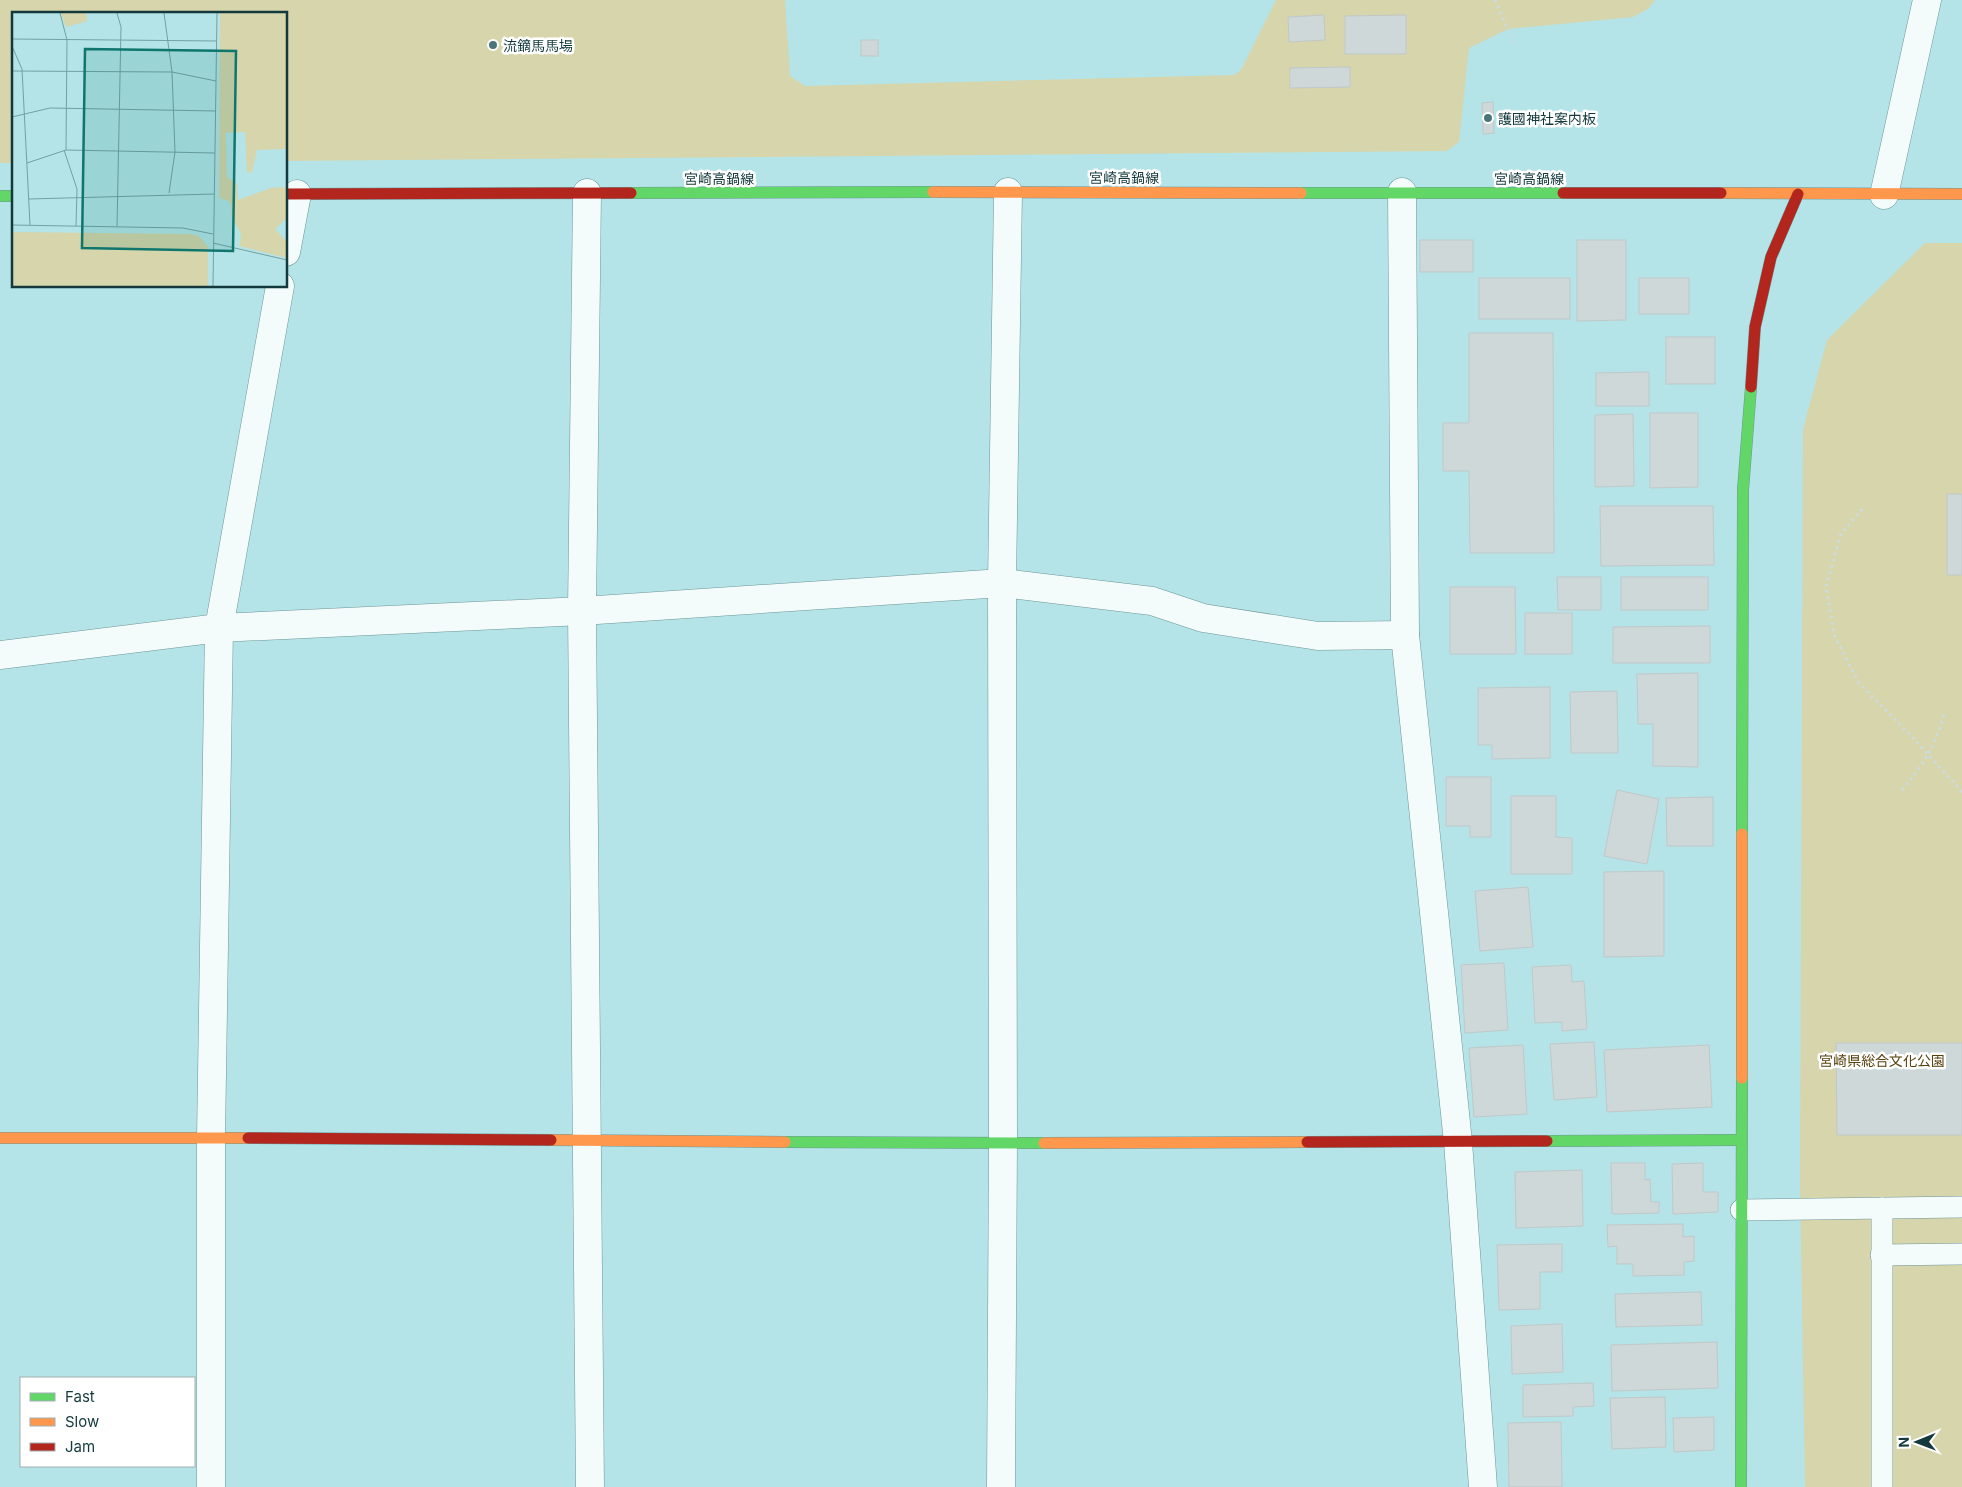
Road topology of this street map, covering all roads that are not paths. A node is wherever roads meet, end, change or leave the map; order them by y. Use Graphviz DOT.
graph roads {
  1 [pos="1927,0"];
  2 [pos="1008,192"];
  3 [pos="1402,192"];
  4 [pos="587,193"];
  5 [pos="292,194"];
  6 [pos="1798,194"];
  7 [pos="1962,194"];
  8 [pos="1884,195"];
  9 [pos="288,233"];
  10 [pos="280,288"];
  11 [pos="1002,583"];
  12 [pos="582,611"];
  13 [pos="218,628"];
  14 [pos="1405,635"];
  15 [pos="0,655"];
  16 [pos="0,1138"];
  17 [pos="211,1138"];
  18 [pos="1741,1140"];
  19 [pos="588,1141"];
  20 [pos="1458,1142"];
  21 [pos="1003,1143"];
  22 [pos="1962,1207"];
  23 [pos="1882,1208"];
  24 [pos="1741,1210"];
  25 [pos="1962,1254"];
  26 [pos="1881,1255"];
  27 [pos="211,1487"];
  28 [pos="590,1487"];
  29 [pos="1001,1487"];
  30 [pos="1483,1487"];
  31 [pos="1741,1487"];
  32 [pos="1882,1487"];
  1 -- 8 [label="street"];
  2 -- 3 [label="street, 宮崎高鍋線"];
  2 -- 4 [label="street, 宮崎高鍋線"];
  2 -- 11 [label="street"];
  3 -- 6 [label="street, 宮崎高鍋線"];
  3 -- 14 [label="street"];
  4 -- 5 [label="street, 宮崎高鍋線"];
  4 -- 12 [label="street"];
  5 -- 9 [label="street"];
  6 -- 8 [label="street, 宮崎高鍋線"];
  6 -- 18 [label="street"];
  7 -- 8 [label="street, 宮崎高鍋線"];
  10 -- 13 [label="street"];
  11 -- 12 [label="street"];
  11 -- 14 [label="street"];
  11 -- 21 [label="street"];
  12 -- 13 [label="street"];
  12 -- 19 [label="street"];
  13 -- 15 [label="street"];
  13 -- 17 [label="street"];
  14 -- 20 [label="street"];
  16 -- 17 [label="street"];
  17 -- 19 [label="street"];
  17 -- 27 [label="street"];
  18 -- 20 [label="street"];
  18 -- 24 [label="street"];
  19 -- 21 [label="street"];
  19 -- 28 [label="street"];
  20 -- 21 [label="street"];
  20 -- 30 [label="street"];
  21 -- 29 [label="street"];
  22 -- 23 [label="lane"];
  23 -- 24 [label="lane"];
  23 -- 26 [label="lane"];
  24 -- 31 [label="street"];
  25 -- 26 [label="lane"];
  26 -- 32 [label="lane"];
}
